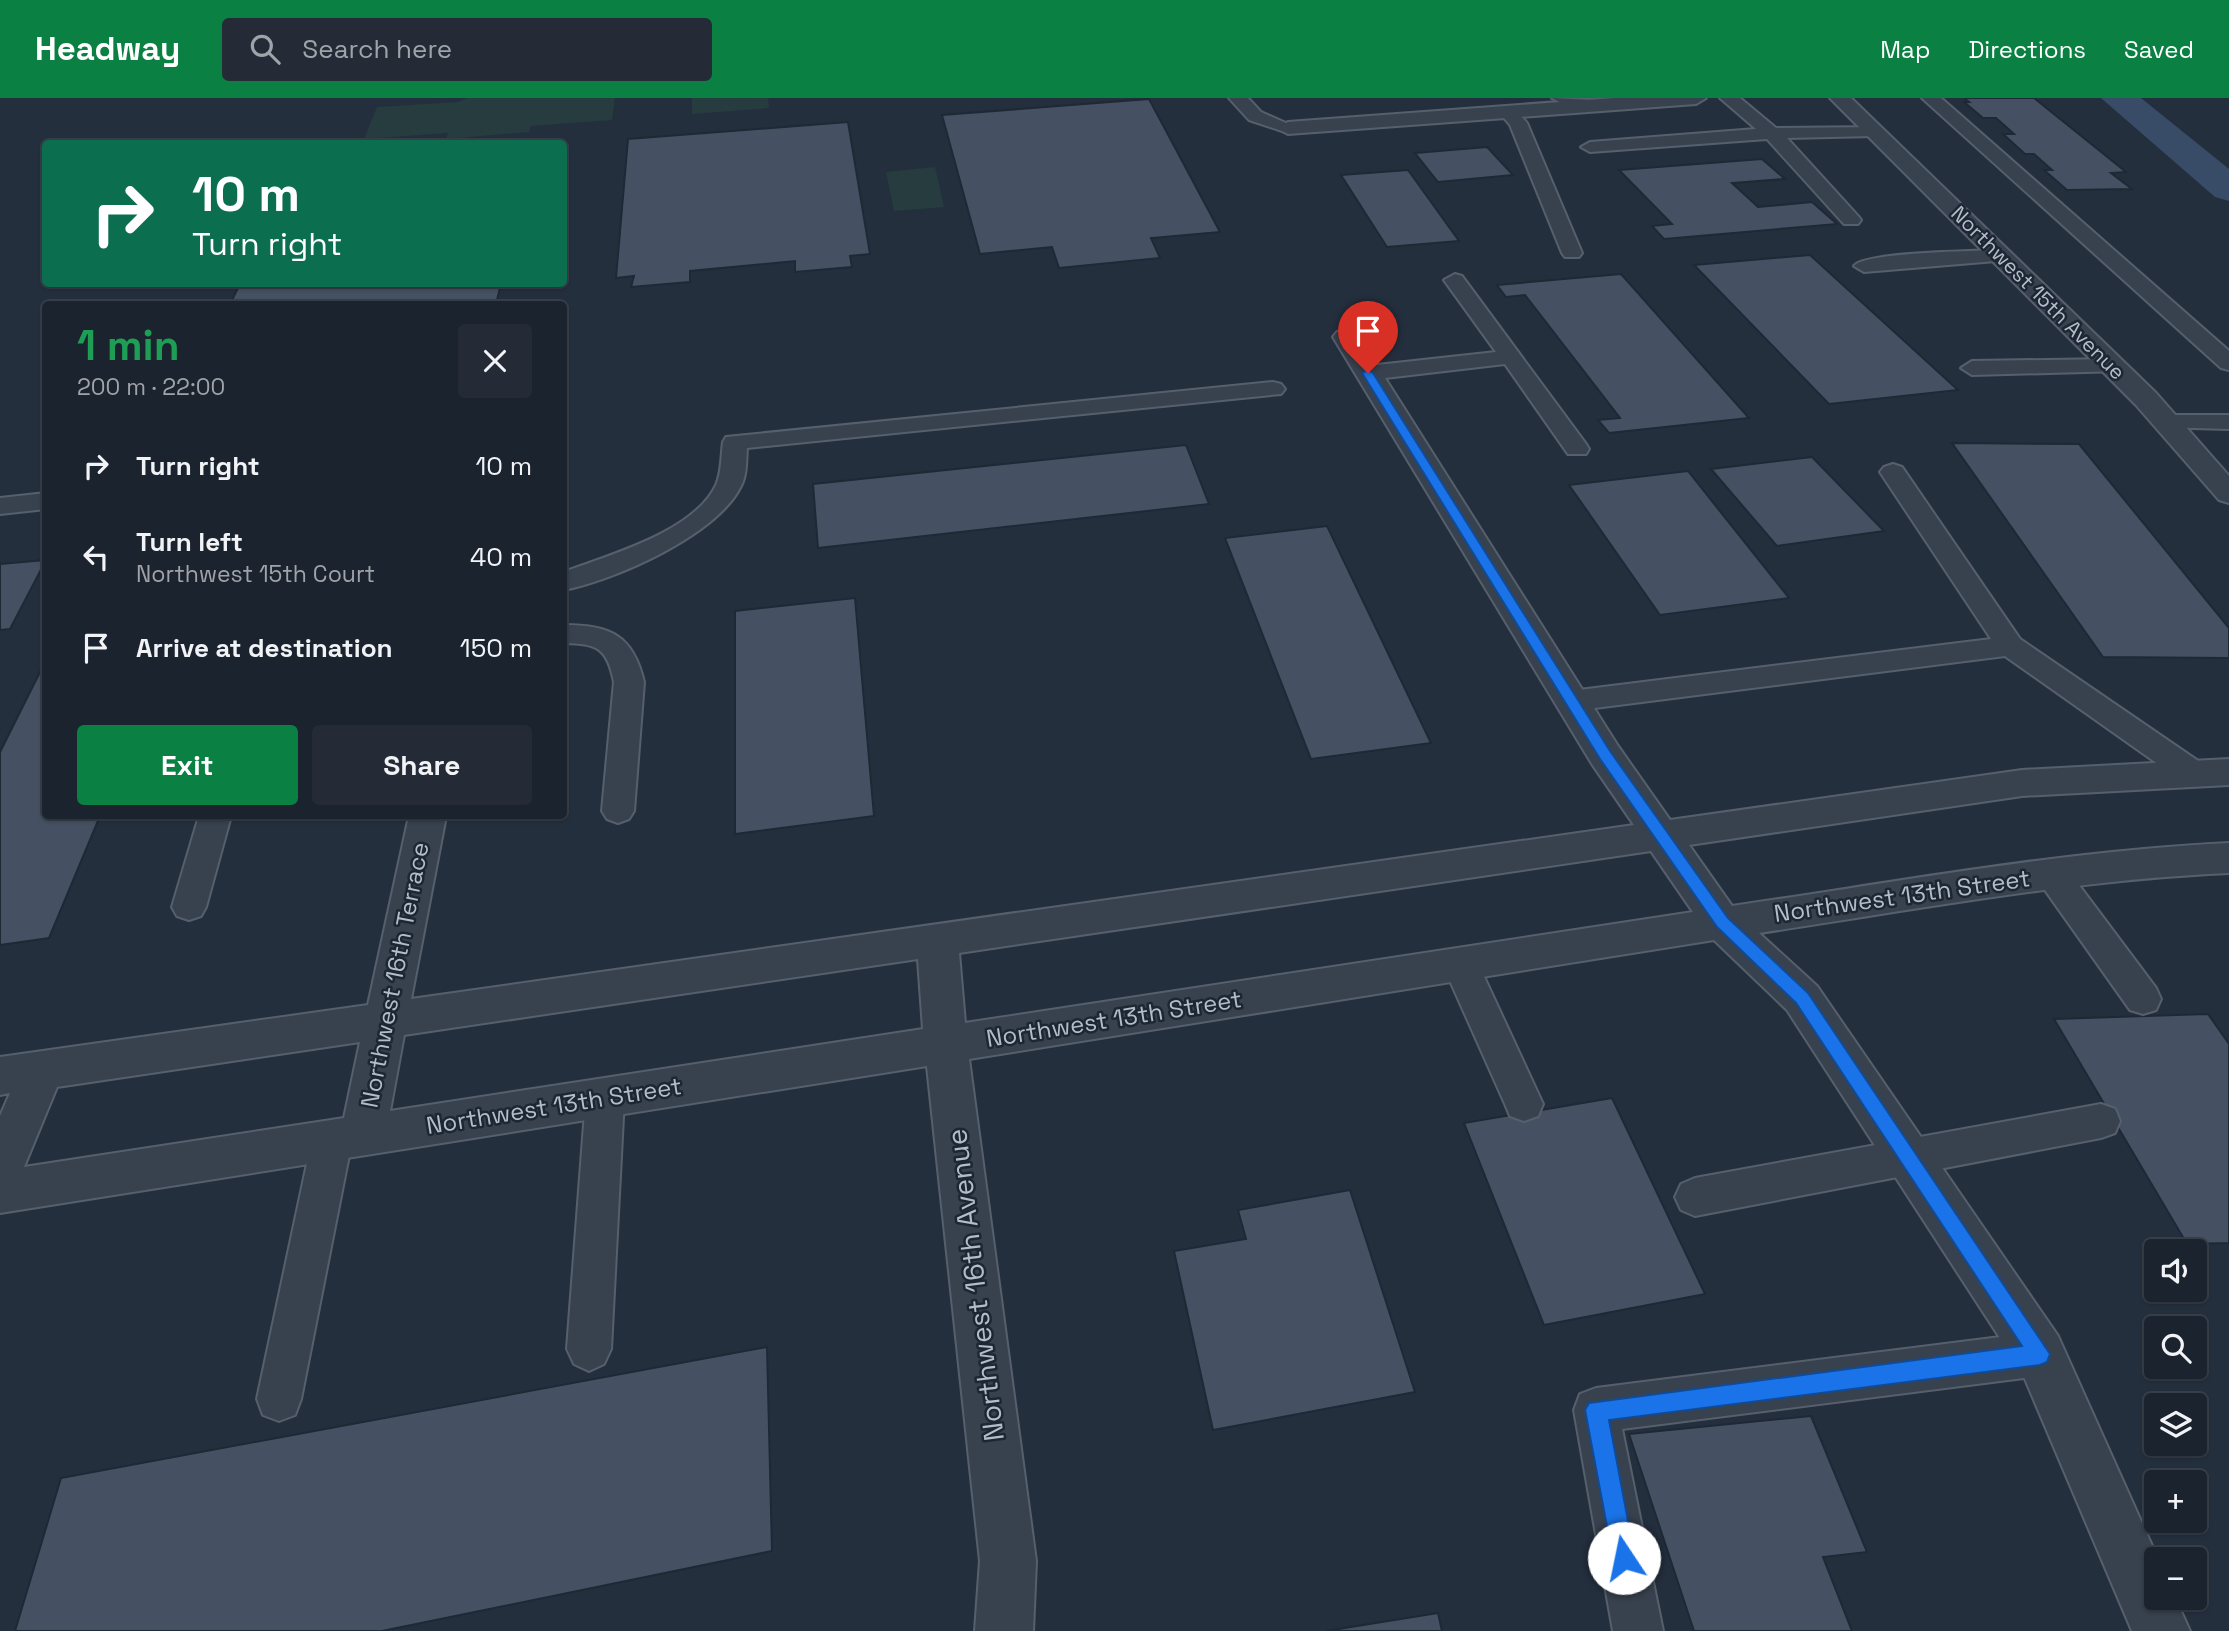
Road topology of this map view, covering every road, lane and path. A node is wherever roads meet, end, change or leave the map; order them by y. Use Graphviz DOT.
graph roads {
  1 [pos="1238,98"];
  2 [pos="1561,98"];
  3 [pos="1696,98"];
  4 [pos="1730,98"];
  5 [pos="1840,98"];
  6 [pos="1931,98"];
  7 [pos="1605,105"];
  8 [pos="1508,112"];
  9 [pos="1288,128"];
  10 [pos="1874,131"];
  11 [pos="1772,133"];
  12 [pos="1590,147"];
  13 [pos="1851,220"];
  14 [pos="1572,253"];
  15 [pos="2001,256"];
  16 [pos="1864,266"];
  17 [pos="1455,280"];
  18 [pos="1346,337"];
  19 [pos="1511,357"];
  20 [pos="2229,363"];
  21 [pos="2112,366"];
  22 [pos="1972,368"];
  23 [pos="1368,373"];
  24 [pos="1273,389"];
  25 [pos="2165,422"];
  26 [pos="2229,422"];
  27 [pos="1577,449"];
  28 [pos="1893,472"];
  29 [pos="2229,494"];
  30 [pos="42,501"];
  31 [pos="0,506"];
  32 [pos="567,581"];
  33 [pos="567,634"];
  34 [pos="2010,646"];
  35 [pos="1571,701"];
  36 [pos="2211,773"];
  37 [pos="618,811"];
  38 [pos="214,819"];
  39 [pos="426,819"];
  40 [pos="1660,834"];
  41 [pos="2229,858"];
  42 [pos="2052,874"];
  43 [pos="188,907"];
  44 [pos="1722,923"];
  45 [pos="937,938"];
  46 [pos="1461,965"];
  47 [pos="2143,999"];
  48 [pos="386,1019"];
  49 [pos="946,1046"];
  50 [pos="21,1073"];
  51 [pos="605,1098"];
  52 [pos="1524,1104"];
  53 [pos="2101,1121"];
  54 [pos="348,1137"];
  55 [pos="1907,1155"];
  56 [pos="0,1169"];
  57 [pos="0,1192"];
  58 [pos="1695,1197"];
  59 [pos="589,1349"];
  60 [pos="2040,1354"];
  61 [pos="279,1399"];
  62 [pos="1004,1631"];
  63 [pos="1638,1631"];
  64 [pos="2161,1631"];
  1 -- 9 [label="lane"];
  2 -- 7 [label="lane"];
  3 -- 7 [label="street"];
  4 -- 11 [label="lane"];
  5 -- 10 [label="street, Northwest 15th Avenue"];
  6 -- 20 [label="lane"];
  7 -- 8 [label="street"];
  8 -- 9 [label="street"];
  8 -- 14 [label="lane"];
  10 -- 11 [label="lane"];
  10 -- 15 [label="street, Northwest 15th Avenue"];
  11 -- 12 [label="lane"];
  11 -- 13 [label="lane"];
  15 -- 16 [label="lane"];
  15 -- 21 [label="street, Northwest 15th Avenue"];
  17 -- 19 [label="lane"];
  18 -- 23 [label="street"];
  19 -- 23 [label="lane"];
  19 -- 27 [label="lane"];
  21 -- 22 [label="lane"];
  21 -- 25 [label="street, Northwest 15th Avenue"];
  23 -- 35 [label="street"];
  24 -- 32 [label="lane"];
  25 -- 26 [label="lane"];
  25 -- 29 [label="street, Northwest 15th Avenue"];
  28 -- 34 [label="lane"];
  30 -- 31 [label="lane"];
  33 -- 37 [label="lane"];
  34 -- 35 [label="lane"];
  34 -- 36 [label="lane"];
  35 -- 40 [label="street"];
  36 -- 40 [label="street"];
  38 -- 43 [label="lane"];
  39 -- 48 [label="street, Northwest 16th Terrace"];
  40 -- 44 [label="street"];
  40 -- 45 [label="street"];
  41 -- 42 [label="street, Northwest 13th Street"];
  42 -- 44 [label="street, Northwest 13th Street"];
  42 -- 47 [label="lane"];
  44 -- 46 [label="street, Northwest 13th Street"];
  44 -- 55 [label="street"];
  45 -- 48 [label="street"];
  45 -- 49 [label="street, Northwest 16th Avenue"];
  46 -- 49 [label="street, Northwest 13th Street"];
  46 -- 52 [label="lane"];
  48 -- 50 [label="street"];
  48 -- 54 [label="street, Northwest 16th Terrace"];
  49 -- 51 [label="street, Northwest 13th Street"];
  49 -- 62 [label="street, Northwest 16th Avenue"];
  50 -- 56 [label="street"];
  51 -- 54 [label="street, Northwest 13th Street"];
  51 -- 59 [label="lane"];
  53 -- 55 [label="lane"];
  54 -- 57 [label="street, Northwest 13th Street"];
  54 -- 61 [label="lane"];
  55 -- 58 [label="lane"];
  55 -- 60 [label="street"];
  60 -- 63 [label="lane"];
  60 -- 64 [label="street"];
}
